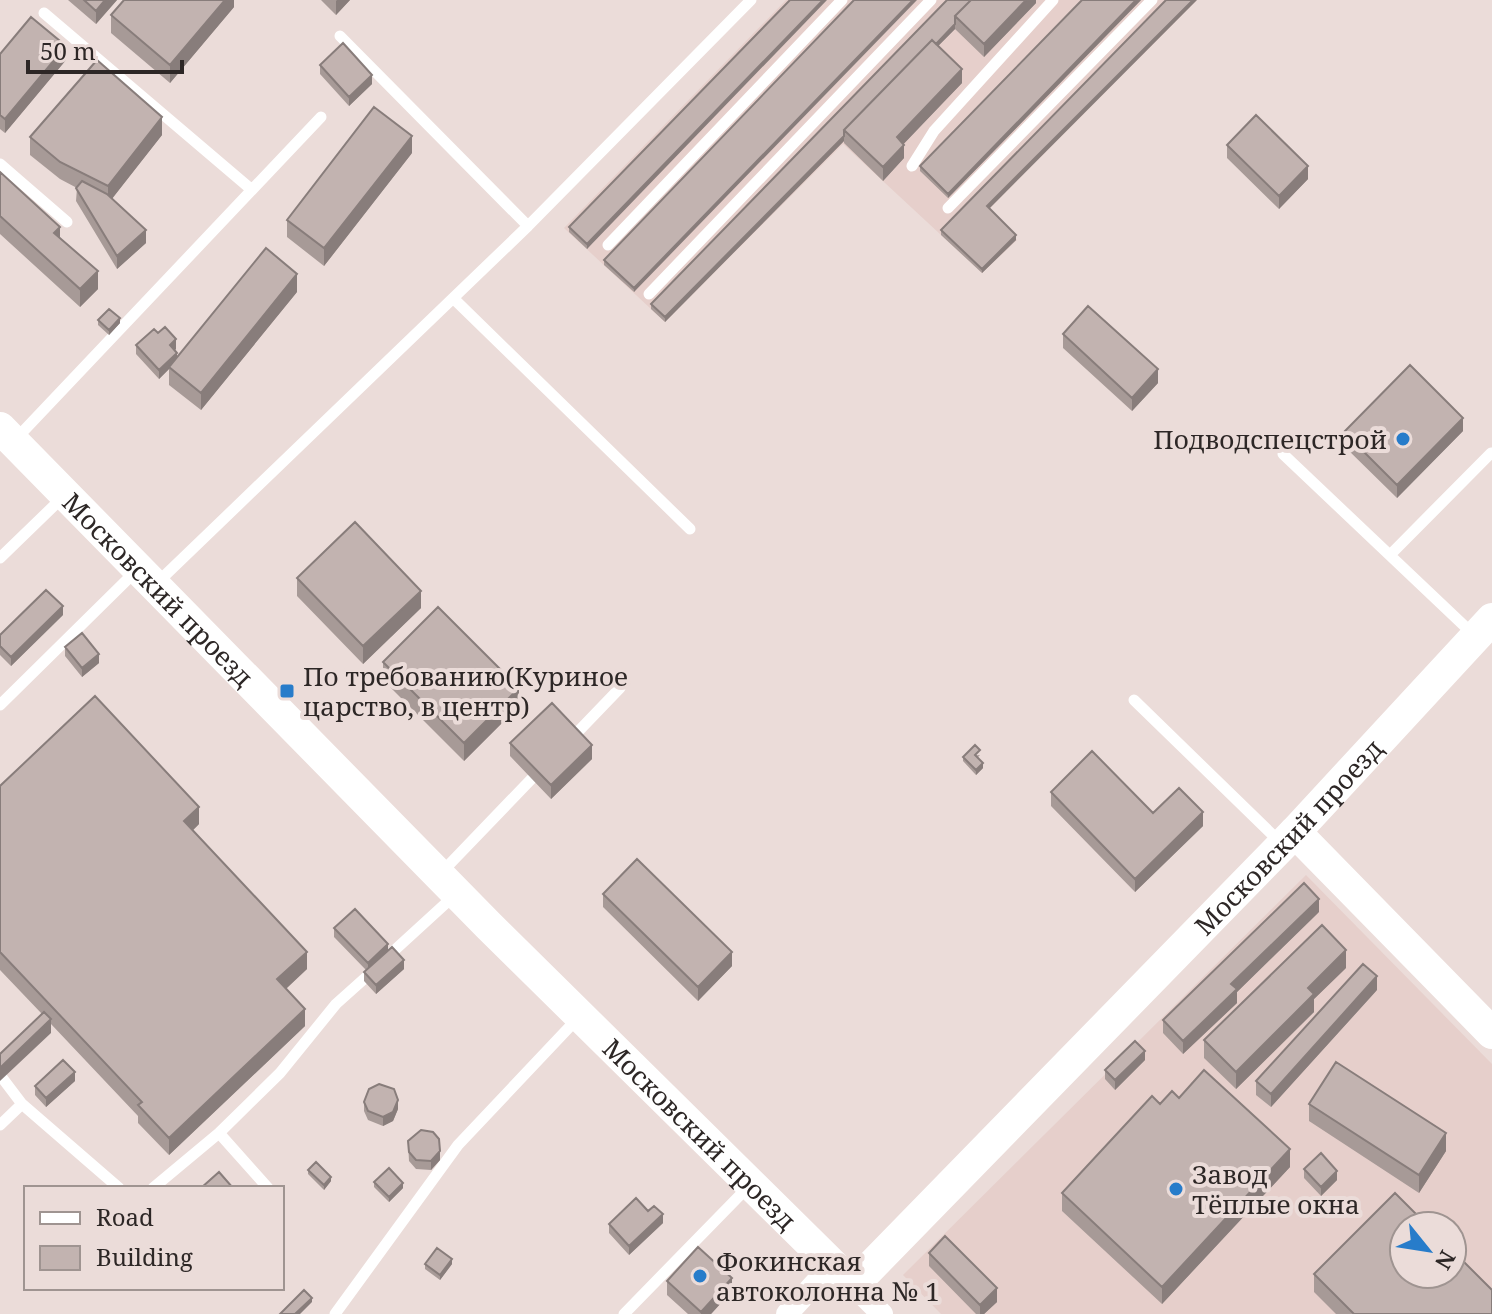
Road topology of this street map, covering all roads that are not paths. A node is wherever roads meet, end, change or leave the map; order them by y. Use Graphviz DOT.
graph roads {
  1 [pos="751,0"];
  2 [pos="842,0"];
  3 [pos="931,0"];
  4 [pos="1053,0"];
  5 [pos="1152,0"];
  6 [pos="44,13"];
  7 [pos="340,36"];
  8 [pos="321,117"];
  9 [pos="0,164"];
  10 [pos="912,166"];
  11 [pos="252,190"];
  12 [pos="948,208"];
  13 [pos="67,222"];
  14 [pos="528,226"];
  15 [pos="608,245"];
  16 [pos="649,294"];
  17 [pos="453,298"];
  18 [pos="7,435"];
  19 [pos="1491,453"];
  20 [pos="1283,454"];
  21 [pos="65,494"];
  22 [pos="690,529"];
  23 [pos="1390,555"];
  24 [pos="0,558"];
  25 [pos="146,578"];
  26 [pos="1484,628"];
  27 [pos="620,688"];
  28 [pos="1134,700"];
  29 [pos="0,705"];
  30 [pos="1289,838"];
  31 [pos="448,884"];
  32 [pos="580,1015"];
  33 [pos="1492,1033"];
  34 [pos="0,1075"];
  35 [pos="22,1104"];
  36 [pos="0,1125"];
  37 [pos="219,1133"];
  38 [pos="751,1184"];
  39 [pos="117,1186"];
  40 [pos="155,1186"];
  41 [pos="266,1186"];
  42 [pos="843,1275"];
  43 [pos="794,1311"];
  44 [pos="335,1314"];
  45 [pos="624,1314"];
  46 [pos="882,1314"];
  1 -- 14 [label="lane"];
  2 -- 15 [label="lane"];
  3 -- 16 [label="lane"];
  4 -- 10 [label="lane"];
  5 -- 12 [label="lane"];
  6 -- 11 [label="lane"];
  7 -- 14 [label="lane"];
  8 -- 11 [label="lane"];
  9 -- 13 [label="lane"];
  11 -- 18 [label="lane"];
  14 -- 17 [label="lane"];
  17 -- 22 [label="lane"];
  17 -- 25 [label="lane"];
  18 -- 21 [label="street, Московский проезд"];
  19 -- 23 [label="lane"];
  20 -- 23 [label="lane"];
  21 -- 24 [label="lane"];
  21 -- 25 [label="street, Московский проезд"];
  23 -- 26 [label="lane"];
  25 -- 29 [label="lane"];
  25 -- 31 [label="street, Московский проезд"];
  26 -- 30 [label="street, Московский проезд"];
  27 -- 31 [label="lane"];
  28 -- 30 [label="lane"];
  30 -- 33 [label="street"];
  30 -- 42 [label="street, Московский проезд"];
  31 -- 32 [label="street, Московский проезд"];
  31 -- 37 [label="lane"];
  32 -- 38 [label="street, Московский проезд"];
  32 -- 44 [label="lane"];
  34 -- 35 [label="lane"];
  35 -- 36 [label="lane"];
  35 -- 39 [label="lane"];
  37 -- 40 [label="lane"];
  37 -- 41 [label="lane"];
  38 -- 42 [label="street, Московский проезд"];
  38 -- 45 [label="lane"];
  42 -- 43 [label="street"];
  42 -- 46 [label="street"];
}
